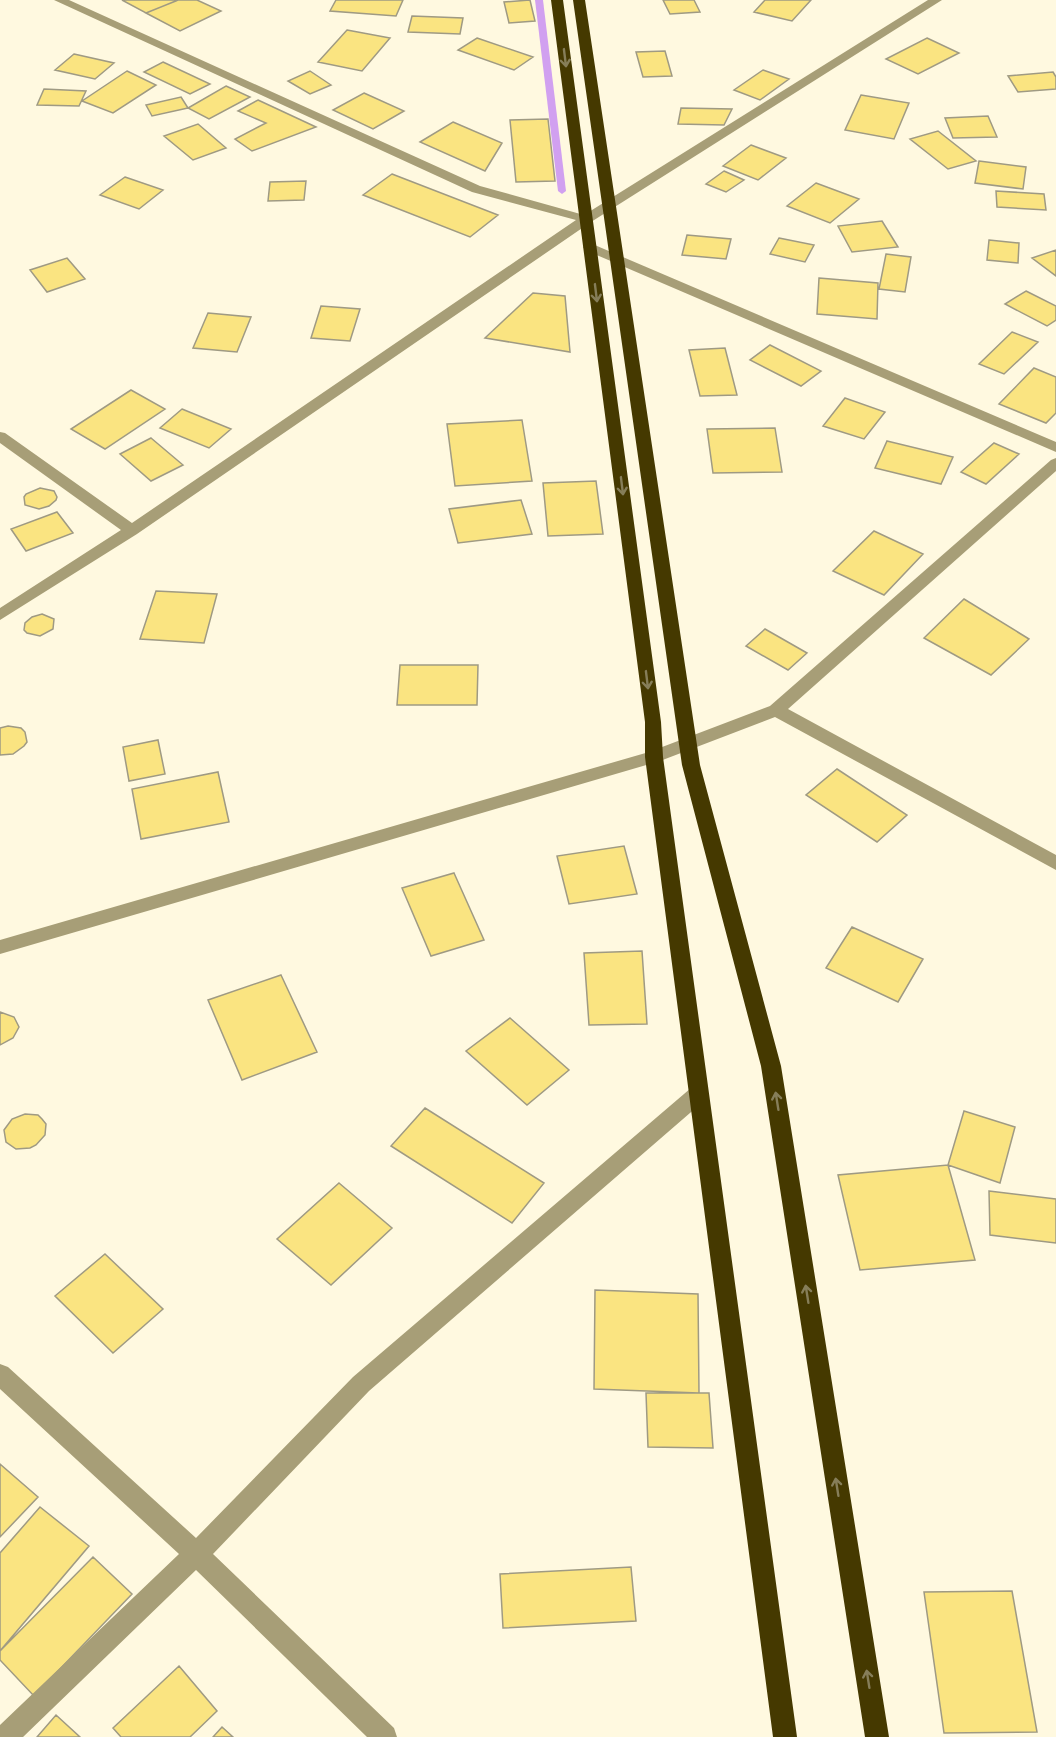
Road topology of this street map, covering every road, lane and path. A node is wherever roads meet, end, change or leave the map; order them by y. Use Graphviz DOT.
graph roads {
  1 [pos="60,0"];
  2 [pos="557,0"];
  3 [pos="579,0"];
  4 [pos="936,0"];
  5 [pos="609,207"];
  6 [pos="586,219"];
  7 [pos="590,247"];
  8 [pos="619,261"];
  9 [pos="0,436"];
  10 [pos="1056,447"];
  11 [pos="1056,463"];
  12 [pos="132,530"];
  13 [pos="0,615"];
  14 [pos="776,710"];
  15 [pos="689,742"];
  16 [pos="654,757"];
  17 [pos="1056,863"];
  18 [pos="0,947"];
  19 [pos="698,1094"];
  20 [pos="0,1374"];
  21 [pos="196,1554"];
  22 [pos="5,1737"];
  23 [pos="385,1737"];
  24 [pos="785,1737"];
  25 [pos="877,1737"];
  1 -- 6 [label="street"];
  2 -- 6 [label="highway, one-way"];
  3 -- 5 [label="highway"];
  4 -- 5 [label="street"];
  5 -- 6 [label="street"];
  5 -- 8 [label="highway"];
  6 -- 7 [label="highway"];
  6 -- 12 [label="street"];
  7 -- 8 [label="street"];
  7 -- 16 [label="highway, one-way"];
  8 -- 10 [label="street"];
  8 -- 15 [label="highway"];
  9 -- 12 [label="street"];
  11 -- 14 [label="street"];
  12 -- 13 [label="street"];
  14 -- 15 [label="street"];
  14 -- 17 [label="street"];
  15 -- 16 [label="street"];
  25 -- 15 [label="highway, one-way"];
  16 -- 18 [label="street"];
  16 -- 19 [label="highway"];
  19 -- 21 [label="street"];
  19 -- 24 [label="highway"];
  20 -- 21 [label="street"];
  21 -- 22 [label="street"];
  21 -- 23 [label="street"];
}
